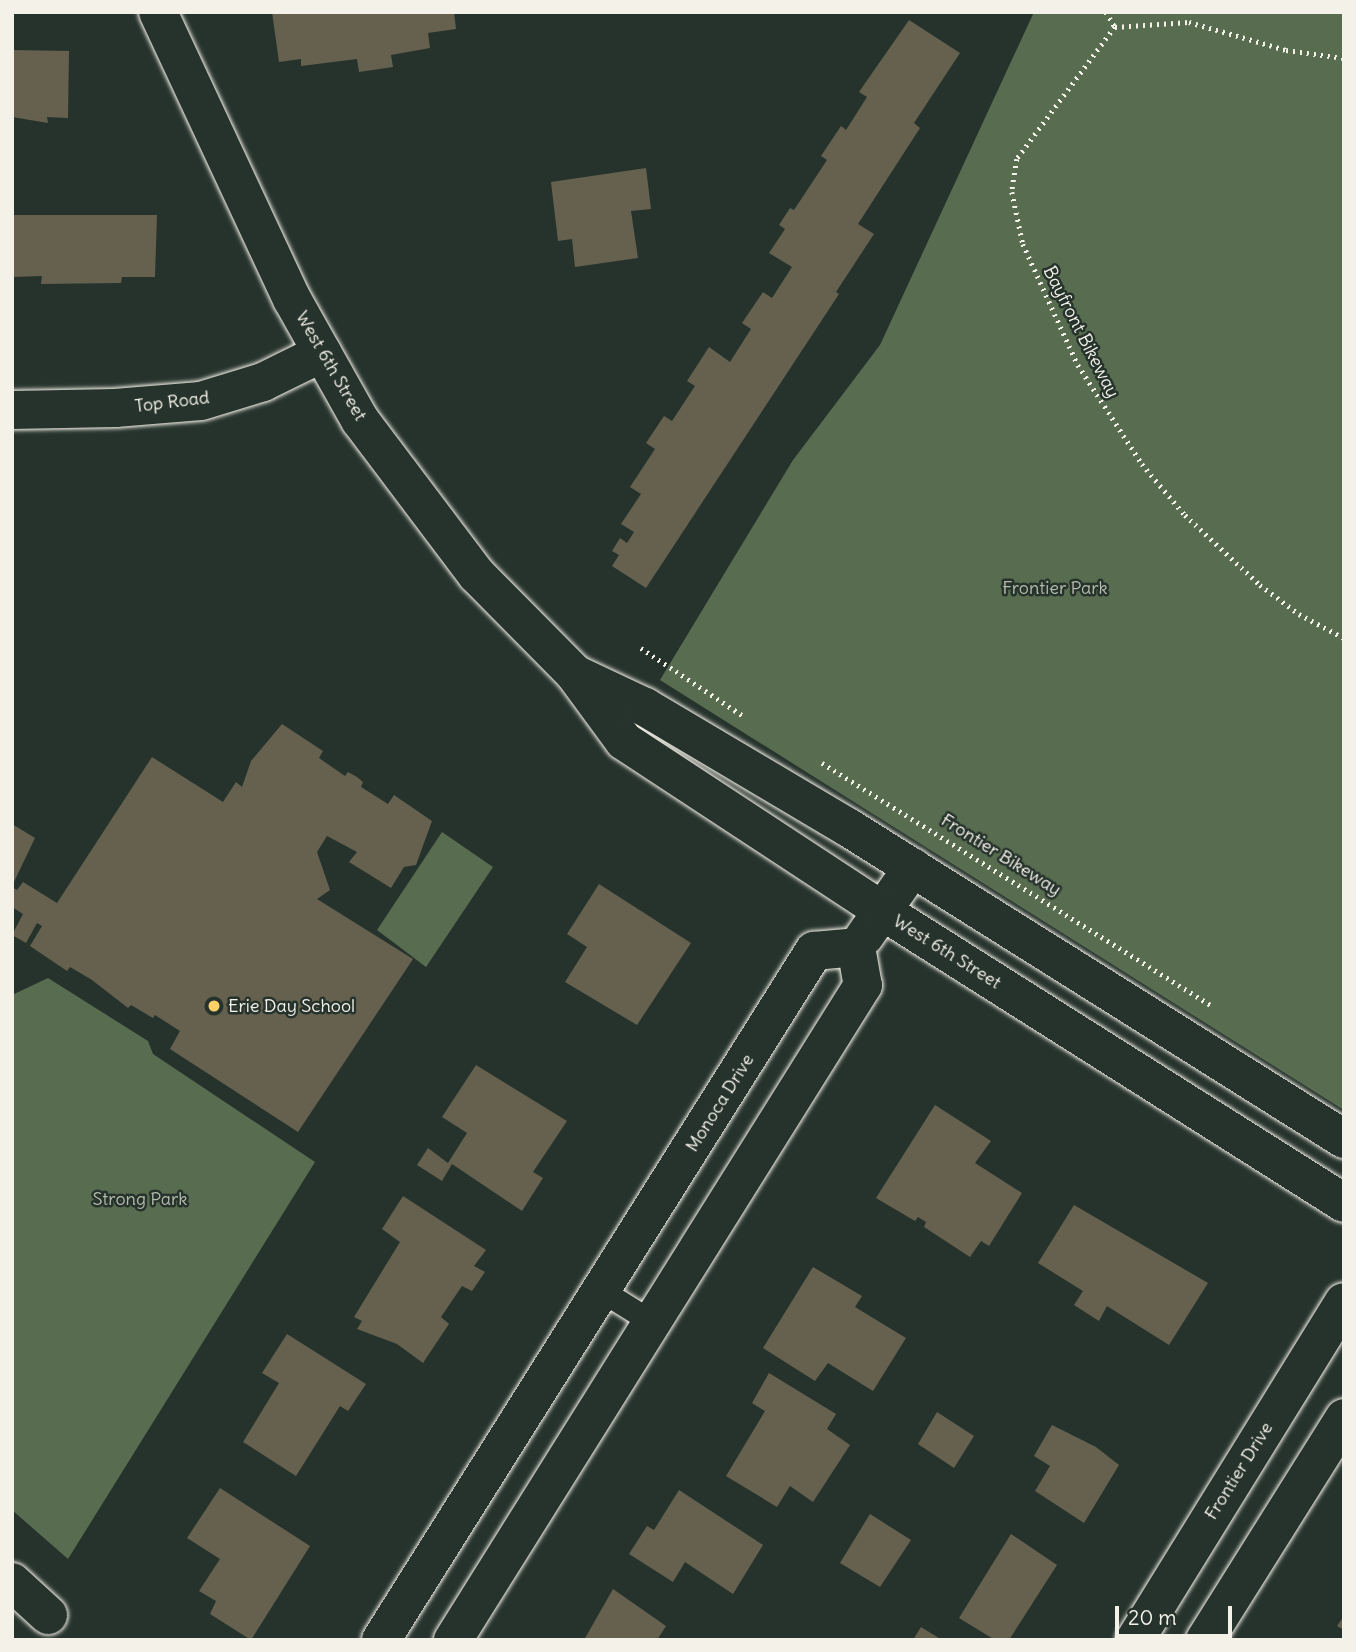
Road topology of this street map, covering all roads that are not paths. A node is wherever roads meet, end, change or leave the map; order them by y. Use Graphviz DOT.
graph roads {
  1 [pos="160,16"];
  2 [pos="322,353"];
  3 [pos="12,410"];
  4 [pos="574,673"];
  5 [pos="913,867"];
  6 [pos="884,912"];
  7 [pos="856,947"];
  8 [pos="1344,1139"];
  9 [pos="1344,1203"];
  10 [pos="604,1292"];
  11 [pos="1344,1301"];
  12 [pos="652,1322"];
  13 [pos="1344,1418"];
  14 [pos="12,1582"];
  15 [pos="48,1615"];
  16 [pos="381,1640"];
  17 [pos="453,1640"];
  18 [pos="1135,1640"];
  19 [pos="1205,1640"];
  1 -- 2 [label="street, West 6th Street"];
  2 -- 3 [label="street, Top Road"];
  2 -- 4 [label="street, West 6th Street"];
  4 -- 5 [label="street, West 6th Street"];
  4 -- 6 [label="street, West 6th Street"];
  5 -- 6 [label="street"];
  5 -- 8 [label="street, West 6th Street"];
  6 -- 7 [label="street"];
  6 -- 9 [label="street, West 6th Street"];
  7 -- 10 [label="street, Monoca Drive"];
  7 -- 12 [label="street"];
  10 -- 12 [label="lane"];
  10 -- 16 [label="street, Monoca Drive"];
  11 -- 18 [label="street, Frontier Drive"];
  12 -- 17 [label="street"];
  13 -- 19 [label="street"];
  14 -- 15 [label="street"];
}
